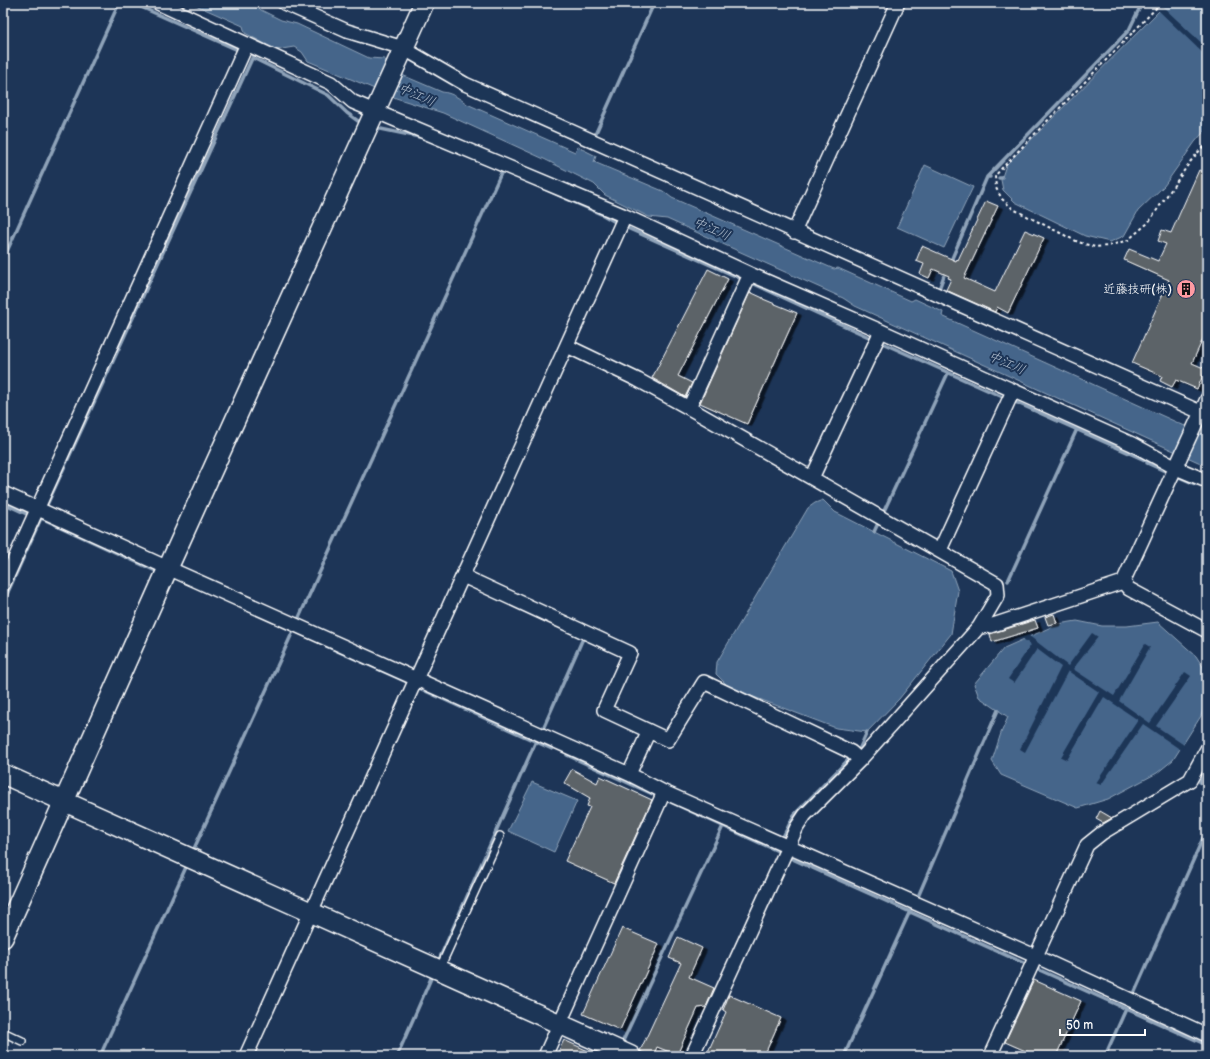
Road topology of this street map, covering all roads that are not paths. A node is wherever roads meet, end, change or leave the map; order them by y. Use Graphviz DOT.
graph roads {
  1 [pos="158,3"];
  2 [pos="284,3"];
  3 [pos="424,3"];
  4 [pos="898,3"];
  5 [pos="247,44"];
  6 [pos="401,53"];
  7 [pos="375,111"];
  8 [pos="625,216"];
  9 [pos="794,232"];
  10 [pos="750,274"];
  11 [pos="881,331"];
  12 [pos="567,346"];
  13 [pos="1013,391"];
  14 [pos="1207,399"];
  15 [pos="689,408"];
  16 [pos="1202,416"];
  17 [pos="1177,466"];
  18 [pos="812,478"];
  19 [pos="1207,481"];
  20 [pos="3,493"];
  21 [pos="38,509"];
  22 [pos="940,550"];
  23 [pos="168,568"];
  24 [pos="463,576"];
  25 [pos="1123,582"];
  26 [pos="3,585"];
  27 [pos="979,627"];
  28 [pos="1207,631"];
  29 [pos="416,679"];
  30 [pos="649,731"];
  31 [pos="1207,749"];
  32 [pos="860,760"];
  33 [pos="3,774"];
  34 [pos="629,774"];
  35 [pos="664,792"];
  36 [pos="64,801"];
  37 [pos="500,836"];
  38 [pos="788,847"];
  39 [pos="311,913"];
  40 [pos="3,938"];
  41 [pos="1034,956"];
  42 [pos="439,970"];
  43 [pos="560,1024"];
  44 [pos="3,1032"];
  45 [pos="1207,1035"];
  46 [pos="22,1041"];
  47 [pos="246,1056"];
  48 [pos="545,1056"];
  49 [pos="631,1056"];
  50 [pos="692,1056"];
  51 [pos="990,1056"];
  1 -- 5 [label="street"];
  2 -- 6 [label="street"];
  3 -- 6 [label="street"];
  4 -- 9 [label="street"];
  5 -- 7 [label="street"];
  5 -- 21 [label="street"];
  6 -- 7 [label="street"];
  6 -- 9 [label="street"];
  7 -- 8 [label="street"];
  7 -- 23 [label="street"];
  8 -- 10 [label="street"];
  8 -- 12 [label="street"];
  9 -- 16 [label="street"];
  10 -- 11 [label="street"];
  10 -- 15 [label="street"];
  11 -- 13 [label="street"];
  11 -- 18 [label="street"];
  12 -- 15 [label="street"];
  12 -- 24 [label="street"];
  13 -- 17 [label="street"];
  13 -- 22 [label="street"];
  14 -- 16 [label="street"];
  15 -- 18 [label="street"];
  16 -- 17 [label="street"];
  17 -- 19 [label="street"];
  17 -- 25 [label="street"];
  18 -- 22 [label="street"];
  20 -- 21 [label="street"];
  21 -- 23 [label="street"];
  21 -- 26 [label="street"];
  22 -- 27 [label="street"];
  23 -- 29 [label="street"];
  23 -- 36 [label="street"];
  24 -- 29 [label="street"];
  24 -- 30 [label="street"];
  25 -- 27 [label="street"];
  25 -- 28 [label="street"];
  27 -- 32 [label="street"];
  29 -- 34 [label="street"];
  29 -- 39 [label="street"];
  30 -- 32 [label="street"];
  30 -- 34 [label="street"];
  31 -- 41 [label="street"];
  32 -- 38 [label="street"];
  33 -- 36 [label="street"];
  34 -- 35 [label="street"];
  35 -- 38 [label="street"];
  35 -- 43 [label="street"];
  36 -- 39 [label="street"];
  36 -- 40 [label="street"];
  37 -- 42 [label="lane"];
  38 -- 41 [label="street"];
  38 -- 50 [label="street"];
  39 -- 42 [label="street"];
  39 -- 47 [label="street"];
  41 -- 45 [label="street"];
  41 -- 51 [label="street"];
  42 -- 43 [label="street"];
  43 -- 48 [label="street"];
  43 -- 49 [label="street"];
  44 -- 46 [label="lane"];
}
